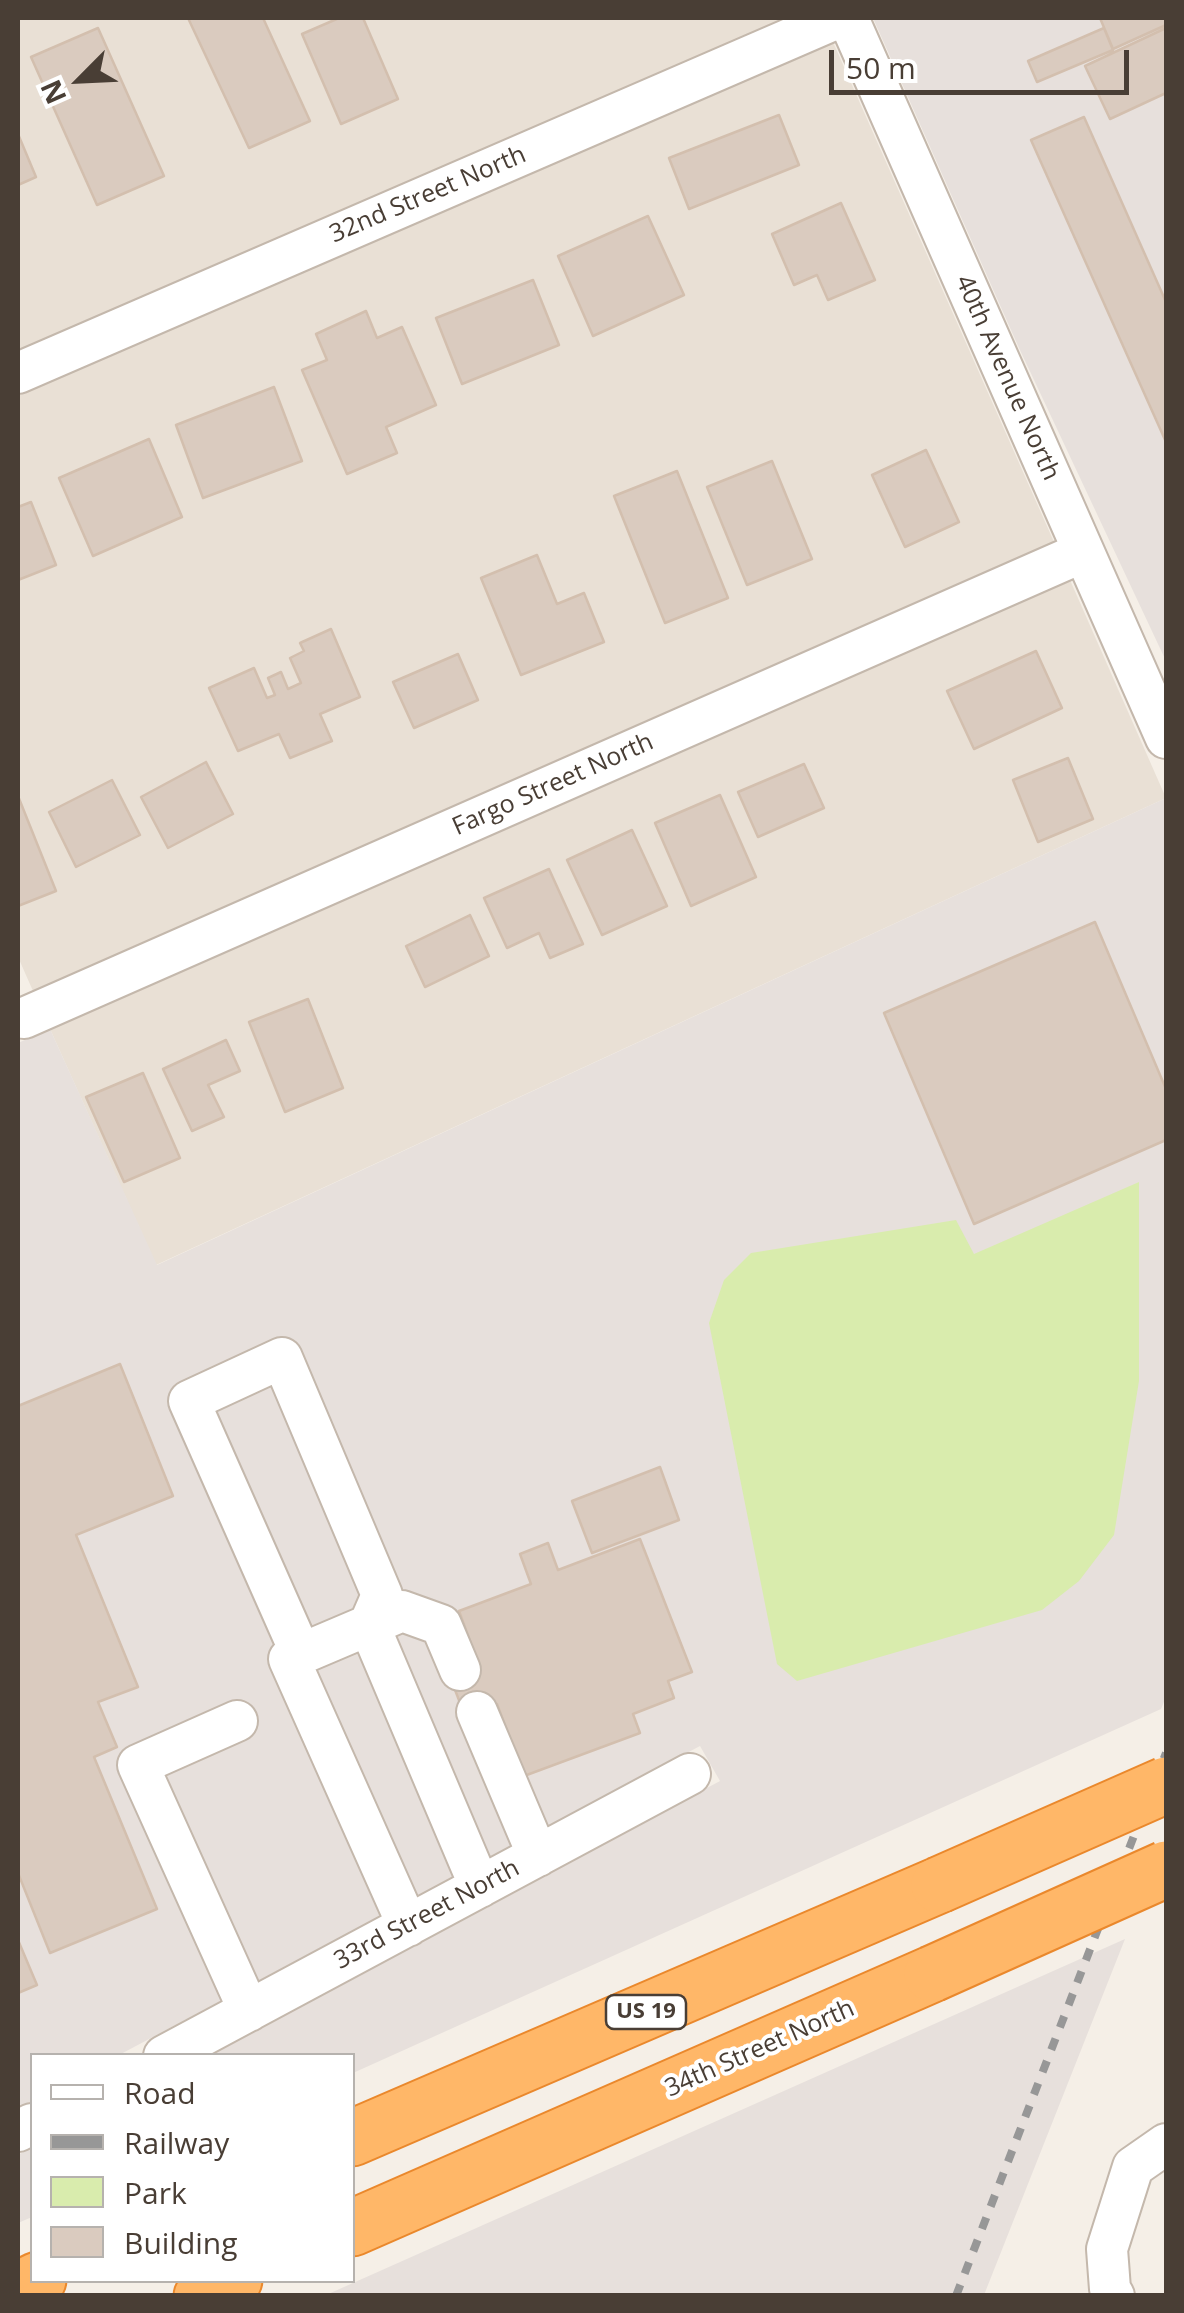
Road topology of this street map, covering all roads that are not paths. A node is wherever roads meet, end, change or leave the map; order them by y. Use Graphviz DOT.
graph roads {
  1 [pos="838,18"];
  2 [pos="848,18"];
  3 [pos="18,373"];
  4 [pos="1083,552"];
  5 [pos="1166,738"];
  6 [pos="24,1018"];
  7 [pos="369,1625"];
  8 [pos="301,1654"];
  9 [pos="460,1670"];
  10 [pos="478,1712"];
  11 [pos="237,1721"];
  12 [pos="497,1760"];
  13 [pos="690,1774"];
  14 [pos="437,1785"];
  15 [pos="1166,1785"];
  16 [pos="538,1856"];
  17 [pos="1166,1869"];
  18 [pos="480,1887"];
  19 [pos="408,1926"];
  20 [pos="249,2010"];
  21 [pos="170,2053"];
  22 [pos="355,2137"];
  23 [pos="1166,2144"];
  24 [pos="355,2227"];
  25 [pos="228,2283"];
  26 [pos="202,2296"];
  27 [pos="1114,2296"];
  1 -- 3 [label="street, 32nd Street North"];
  2 -- 4 [label="street, 40th Avenue North"];
  4 -- 5 [label="street, 40th Avenue North"];
  4 -- 6 [label="street, Fargo Street North"];
  7 -- 8 [label="street"];
  7 -- 8 [label="street"];
  7 -- 9 [label="street"];
  7 -- 14 [label="street"];
  8 -- 19 [label="street"];
  10 -- 12 [label="street"];
  11 -- 20 [label="street"];
  12 -- 14 [label="street"];
  12 -- 16 [label="street"];
  13 -- 16 [label="street, 33rd Street North"];
  14 -- 18 [label="street"];
  15 -- 22 [label="highway, US 19, bridge"];
  16 -- 18 [label="street, 33rd Street North"];
  17 -- 24 [label="highway, 34th Street North, bridge"];
  18 -- 19 [label="street, 33rd Street North"];
  19 -- 20 [label="street, 33rd Street North"];
  20 -- 21 [label="street, 33rd Street North"];
  23 -- 27 [label="street"];
  25 -- 26 [label="highway"];
}
